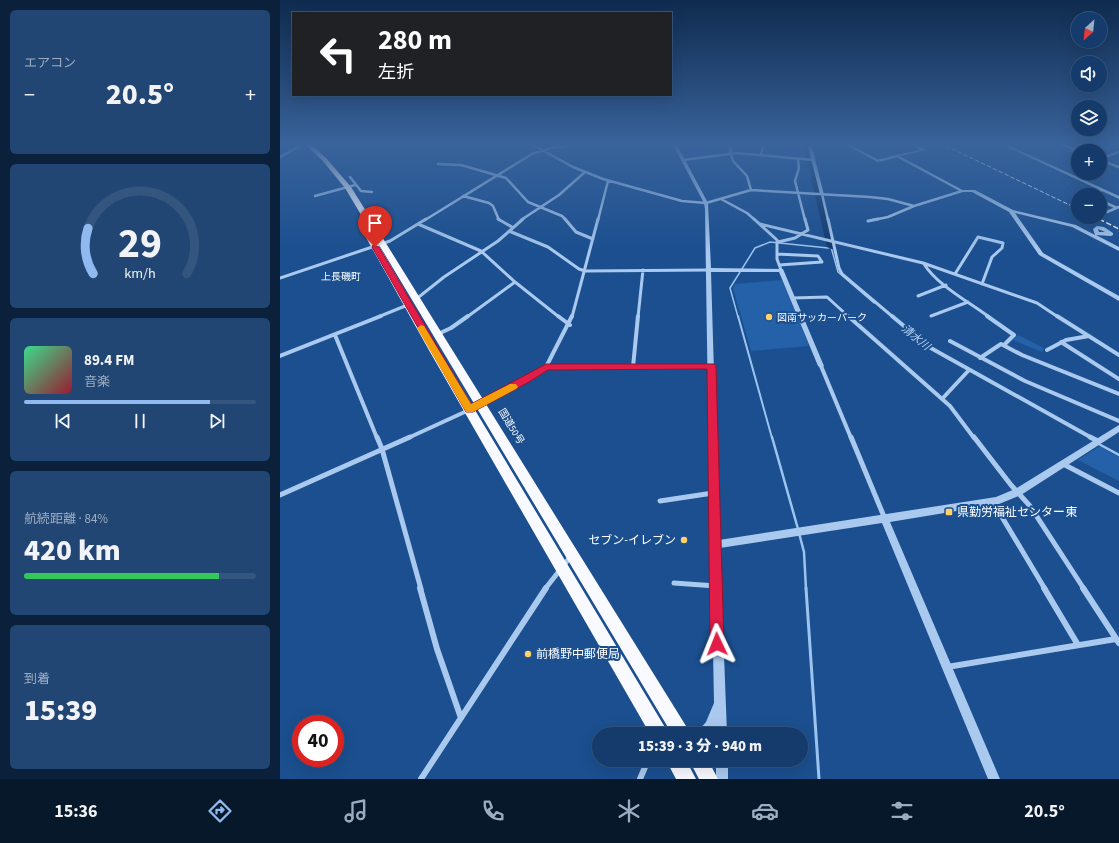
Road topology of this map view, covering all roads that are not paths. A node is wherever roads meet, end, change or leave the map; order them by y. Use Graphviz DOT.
graph roads {
  1 [pos="344,179"];
  2 [pos="491,179"];
  3 [pos="507,179"];
  4 [pos="577,179"];
  5 [pos="604,179"];
  6 [pos="693,179"];
  7 [pos="748,179"];
  8 [pos="795,179"];
  9 [pos="816,179"];
  10 [pos="940,179"];
  11 [pos="1079,179"];
  12 [pos="608,181"];
  13 [pos="348,184"];
  14 [pos="1098,188"];
  15 [pos="751,190"];
  16 [pos="962,191"];
  17 [pos="372,192"];
  18 [pos="1107,192"];
  19 [pos="799,193"];
  20 [pos="820,194"];
  21 [pos="315,196"];
  22 [pos="463,196"];
  23 [pos="1119,198"];
  24 [pos="721,199"];
  25 [pos="706,203"];
  26 [pos="1107,203"];
  27 [pos="914,206"];
  28 [pos="539,207"];
  29 [pos="1118,208"];
  30 [pos="1011,212"];
  31 [pos="1107,212"];
  32 [pos="868,220"];
  33 [pos="418,224"];
  34 [pos="760,224"];
  35 [pos="512,227"];
  36 [pos="509,231"];
  37 [pos="803,233"];
  38 [pos="593,239"];
  39 [pos="831,240"];
  40 [pos="778,242"];
  41 [pos="379,245"];
  42 [pos="1119,249"];
  43 [pos="481,251"];
  44 [pos="777,254"];
  45 [pos="923,263"];
  46 [pos="780,268"];
  47 [pos="643,270"];
  48 [pos="709,270"];
  49 [pos="584,271"];
  50 [pos="955,274"];
  51 [pos="280,278"];
  52 [pos="515,282"];
  53 [pos="982,284"];
  54 [pos="946,285"];
  55 [pos="918,296"];
  56 [pos="793,298"];
  57 [pos="1119,299"];
  58 [pos="412,302"];
  59 [pos="968,302"];
  60 [pos="931,316"];
  61 [pos="570,325"];
  62 [pos="438,334"];
  63 [pos="335,335"];
  64 [pos="1089,336"];
  65 [pos="950,341"];
  66 [pos="1061,342"];
  67 [pos="1004,345"];
  68 [pos="1047,350"];
  69 [pos="1119,355"];
  70 [pos="280,356"];
  71 [pos="980,358"];
  72 [pos="712,366"];
  73 [pos="821,366"];
  74 [pos="546,367"];
  75 [pos="634,367"];
  76 [pos="969,370"];
  77 [pos="1119,379"];
  78 [pos="1119,394"];
  79 [pos="942,399"];
  80 [pos="474,407"];
  81 [pos="1119,421"];
  82 [pos="1119,428"];
  83 [pos="1098,441"];
  84 [pos="382,449"];
  85 [pos="1063,464"];
  86 [pos="1018,492"];
  87 [pos="714,493"];
  88 [pos="1119,493"];
  89 [pos="280,495"];
  90 [pos="660,501"];
  91 [pos="993,501"];
  92 [pos="885,519"];
  93 [pos="714,544"];
  94 [pos="572,556"];
  95 [pos="562,567"];
  96 [pos="674,583"];
  97 [pos="716,586"];
  98 [pos="1118,641"];
  99 [pos="1078,645"];
  100 [pos="947,667"];
  101 [pos="719,703"];
  102 [pos="461,718"];
  103 [pos="656,727"];
  104 [pos="678,727"];
  105 [pos="710,727"];
  106 [pos="721,727"];
  107 [pos="645,767"];
  108 [pos="680,767"];
  109 [pos="702,767"];
  110 [pos="722,767"];
  111 [pos="421,779"];
  112 [pos="640,779"];
  113 [pos="687,779"];
  114 [pos="709,779"];
  115 [pos="722,779"];
  116 [pos="994,779"];
  1 -- 13 [label="highway, 国道50号"];
  2 -- 22 [label="street"];
  3 -- 28 [label="street"];
  4 -- 28 [label="street"];
  5 -- 12 [label="street"];
  6 -- 25 [label="street"];
  7 -- 15 [label="street"];
  8 -- 19 [label="street"];
  9 -- 20 [label="street"];
  10 -- 16 [label="street"];
  11 -- 14 [label="street"];
  12 -- 25 [label="street"];
  12 -- 38 [label="street"];
  13 -- 17 [label="street"];
  13 -- 21 [label="street"];
  13 -- 41 [label="highway, 国道50号"];
  15 -- 19 [label="street"];
  15 -- 24 [label="street"];
  16 -- 27 [label="street"];
  16 -- 30 [label="street"];
  18 -- 23 [label="street"];
  19 -- 20 [label="street"];
  19 -- 37 [label="street"];
  20 -- 27 [label="street"];
  20 -- 39 [label="street"];
  22 -- 33 [label="street"];
  22 -- 35 [label="street"];
  24 -- 25 [label="street"];
  24 -- 34 [label="street"];
  25 -- 48 [label="street"];
  26 -- 29 [label="street"];
  27 -- 32 [label="street"];
  28 -- 35 [label="street"];
  28 -- 38 [label="street"];
  29 -- 31 [label="street"];
  30 -- 42 [label="street"];
  30 -- 57 [label="street"];
  33 -- 41 [label="street"];
  33 -- 43 [label="street"];
  34 -- 37 [label="street"];
  34 -- 40 [label="street"];
  35 -- 36 [label="street"];
  36 -- 43 [label="street"];
  36 -- 49 [label="street"];
  37 -- 39 [label="street"];
  37 -- 40 [label="street"];
  38 -- 49 [label="street"];
  39 -- 45 [label="street"];
  39 -- 76 [label="street"];
  40 -- 44 [label="street"];
  41 -- 51 [label="street"];
  41 -- 58 [label="highway, 国道50号"];
  43 -- 52 [label="street"];
  43 -- 58 [label="street"];
  44 -- 46 [label="street"];
  44 -- 46 [label="street"];
  45 -- 50 [label="street"];
  45 -- 54 [label="street"];
  46 -- 48 [label="street"];
  46 -- 56 [label="street"];
  47 -- 48 [label="street"];
  47 -- 49 [label="street"];
  47 -- 75 [label="street"];
  48 -- 72 [label="street"];
  49 -- 61 [label="street"];
  50 -- 53 [label="street"];
  50 -- 53 [label="street"];
  52 -- 61 [label="street"];
  52 -- 62 [label="street"];
  53 -- 64 [label="street"];
  54 -- 55 [label="street"];
  54 -- 59 [label="street"];
  56 -- 73 [label="street"];
  56 -- 79 [label="street"];
  58 -- 62 [label="highway, 国道50号"];
  58 -- 63 [label="street"];
  58 -- 80 [label="highway, 国道50号"];
  59 -- 60 [label="street"];
  59 -- 67 [label="street"];
  61 -- 74 [label="street"];
  62 -- 80 [label="highway, 国道50号"];
  63 -- 70 [label="street"];
  63 -- 84 [label="street"];
  64 -- 66 [label="street"];
  64 -- 69 [label="street"];
  65 -- 71 [label="street"];
  66 -- 68 [label="street"];
  66 -- 77 [label="street"];
  67 -- 71 [label="street"];
  67 -- 78 [label="street"];
  71 -- 81 [label="street"];
  72 -- 75 [label="street"];
  72 -- 87 [label="street"];
  73 -- 92 [label="street"];
  74 -- 75 [label="street"];
  74 -- 80 [label="street"];
  76 -- 79 [label="street"];
  76 -- 83 [label="street"];
  79 -- 86 [label="street"];
  80 -- 84 [label="street"];
  80 -- 94 [label="highway, 国道50号"];
  80 -- 95 [label="highway, 国道50号"];
  82 -- 83 [label="street"];
  83 -- 85 [label="street"];
  84 -- 89 [label="street"];
  84 -- 102 [label="street"];
  85 -- 86 [label="street"];
  85 -- 88 [label="street"];
  86 -- 91 [label="street"];
  86 -- 98 [label="street"];
  87 -- 90 [label="street"];
  87 -- 93 [label="street"];
  91 -- 92 [label="street"];
  91 -- 99 [label="street"];
  92 -- 93 [label="street"];
  92 -- 100 [label="street"];
  93 -- 97 [label="street"];
  94 -- 95 [label="street"];
  94 -- 104 [label="highway, 国道50号"];
  95 -- 102 [label="street"];
  95 -- 103 [label="highway, 国道50号"];
  96 -- 97 [label="street"];
  97 -- 101 [label="street"];
  98 -- 99 [label="street"];
  99 -- 100 [label="street"];
  100 -- 116 [label="street"];
  101 -- 105 [label="street"];
  101 -- 106 [label="street"];
  102 -- 111 [label="street"];
  107 -- 112 [label="street"];
  108 -- 113 [label="highway"];
  109 -- 114 [label="highway"];
  110 -- 115 [label="street"];
}
